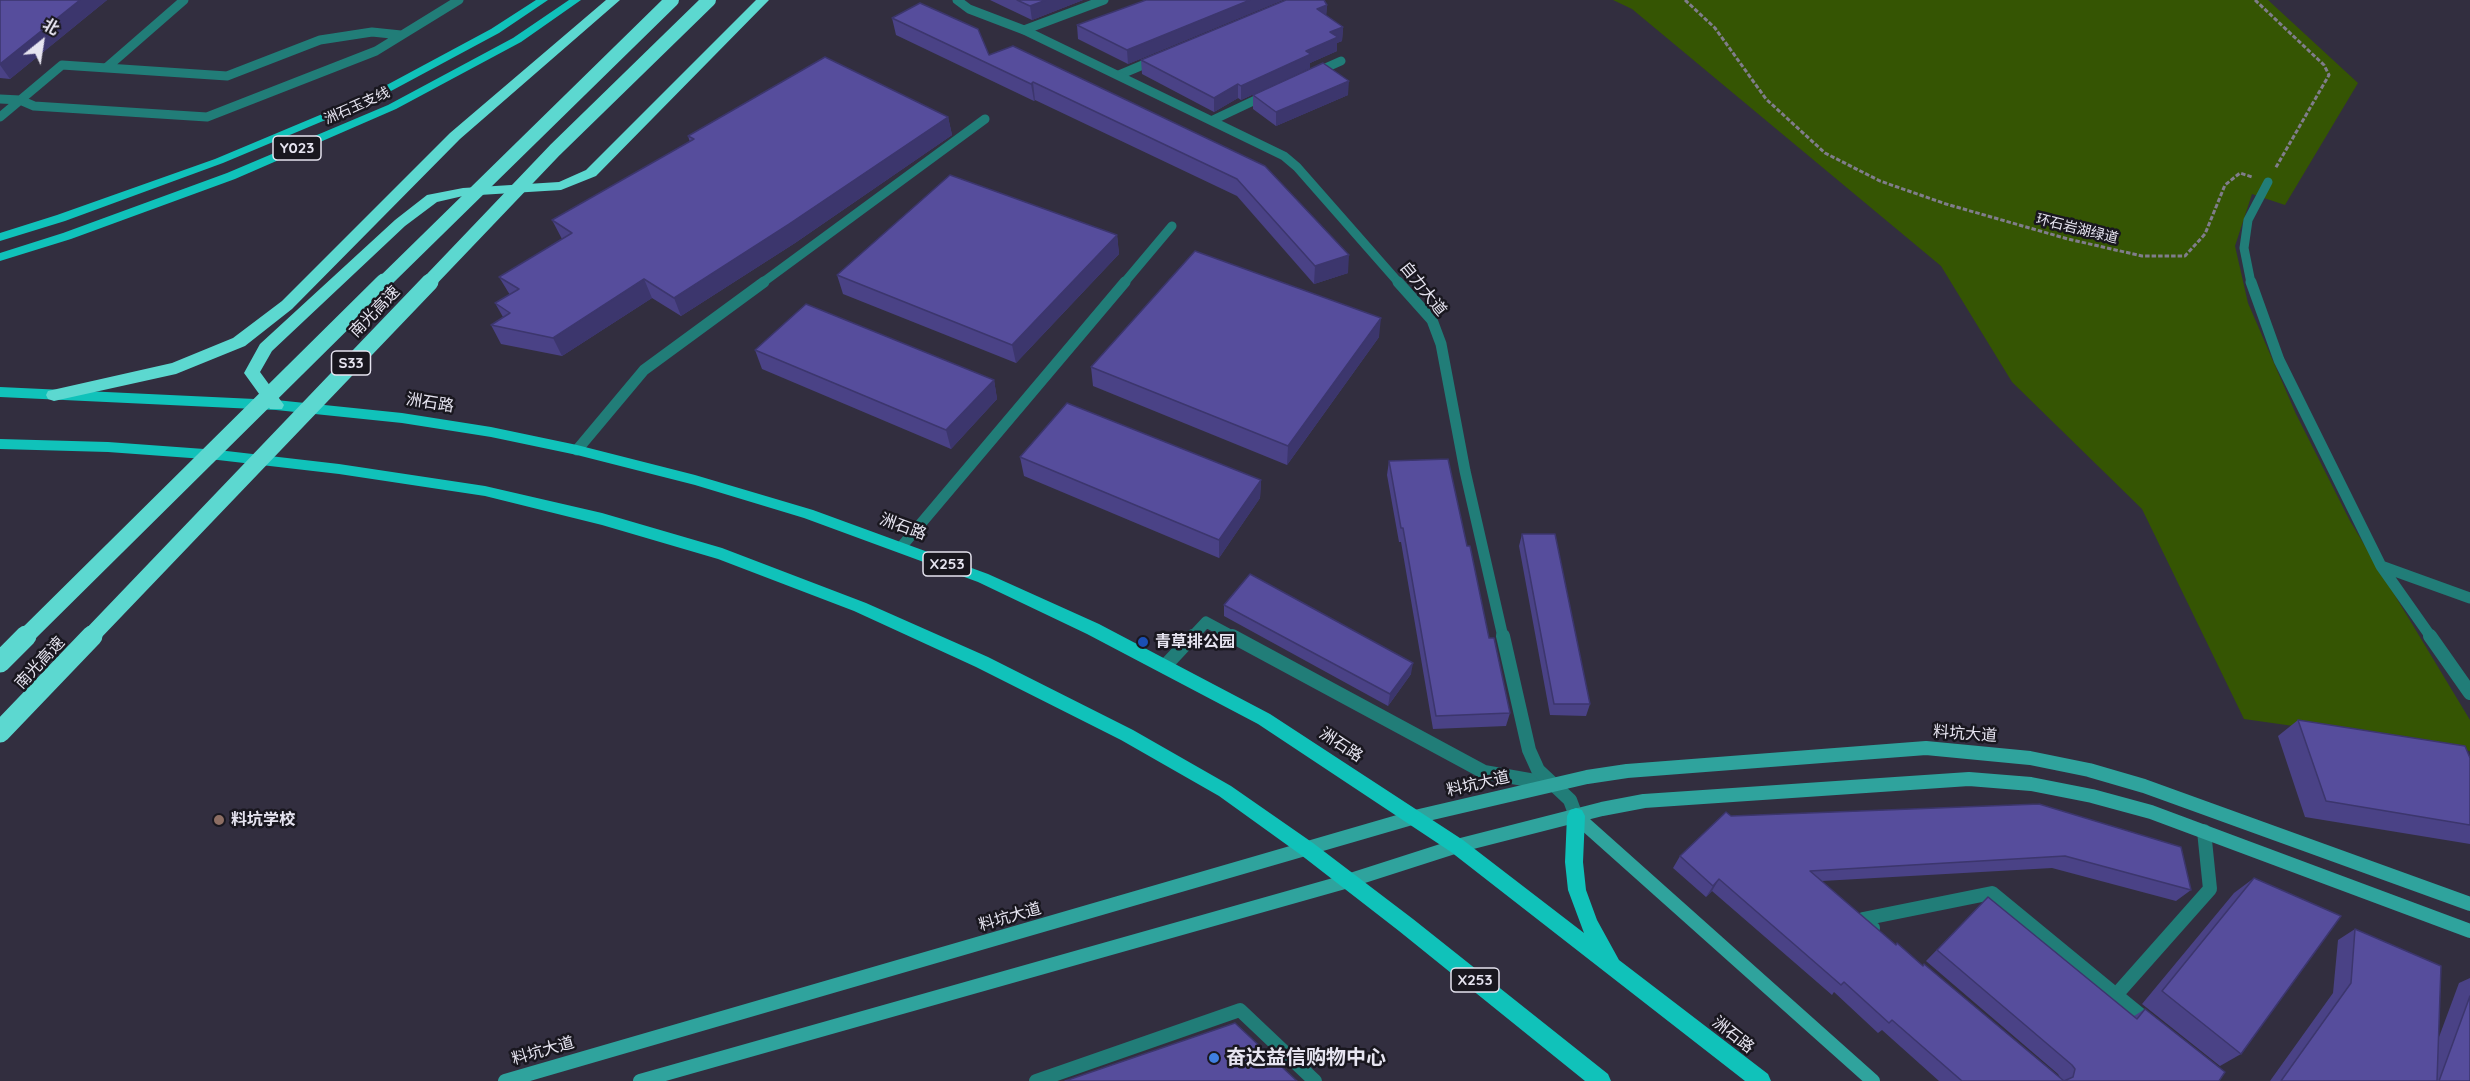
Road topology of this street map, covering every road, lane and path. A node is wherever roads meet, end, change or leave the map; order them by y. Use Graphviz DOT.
graph roads {
  1 [pos="184,0"];
  2 [pos="459,0"];
  3 [pos="543,0"];
  4 [pos="576,0"];
  5 [pos="614,0"];
  6 [pos="672,0"];
  7 [pos="709,0"];
  8 [pos="763,0"];
  9 [pos="957,0"];
  10 [pos="1104,0"];
  11 [pos="1685,0"];
  12 [pos="2254,0"];
  13 [pos="1024,30"];
  14 [pos="401,35"];
  15 [pos="1162,57"];
  16 [pos="1341,61"];
  17 [pos="106,68"];
  18 [pos="1119,75"];
  19 [pos="1309,76"];
  20 [pos="1277,90"];
  21 [pos="0,99"];
  22 [pos="20,100"];
  23 [pos="0,117"];
  24 [pos="985,118"];
  25 [pos="1213,120"];
  26 [pos="2268,182"];
  27 [pos="1172,226"];
  28 [pos="0,237"];
  29 [pos="0,257"];
  30 [pos="0,392"];
  31 [pos="54,395"];
  32 [pos="276,405"];
  33 [pos="0,444"];
  34 [pos="577,450"];
  35 [pos="902,546"];
  36 [pos="2381,566"];
  37 [pos="2470,598"];
  38 [pos="0,662"];
  39 [pos="1165,666"];
  40 [pos="2470,693"];
  41 [pos="0,732"];
  42 [pos="1554,785"];
  43 [pos="1576,816"];
  44 [pos="1414,817"];
  45 [pos="2204,831"];
  46 [pos="1457,846"];
  47 [pos="1307,849"];
  48 [pos="1348,881"];
  49 [pos="2470,904"];
  50 [pos="2470,931"];
  51 [pos="1881,935"];
  52 [pos="1619,971"];
  53 [pos="2116,995"];
  54 [pos="2160,1031"];
  55 [pos="505,1081"];
  56 [pos="640,1081"];
  57 [pos="1036,1081"];
  58 [pos="1315,1081"];
  59 [pos="1601,1081"];
  60 [pos="1761,1081"];
  61 [pos="1873,1081"];
  1 -- 17 [label="street"];
  2 -- 14 [label="street"];
  3 -- 28 [label="main road, 洲石玉支线 / Y023"];
  4 -- 29 [label="main road, 洲石玉支线 / Y023"];
  5 -- 31 [label="highway"];
  6 -- 38 [label="highway, 南光高速 / S33, bridge"];
  7 -- 41 [label="highway, 南光高速 / S33, bridge"];
  8 -- 32 [label="highway"];
  9 -- 13 [label="street, 自力大道"];
  10 -- 13 [label="street"];
  11 -- 26 [label="path, 环石岩湖绿道"];
  12 -- 26 [label="path"];
  13 -- 18 [label="street, 自力大道"];
  14 -- 17 [label="street"];
  14 -- 22 [label="street"];
  15 -- 18 [label="street"];
  16 -- 19 [label="street"];
  17 -- 22 [label="street"];
  18 -- 25 [label="street, 自力大道"];
  20 -- 25 [label="street"];
  21 -- 22 [label="street"];
  22 -- 23 [label="street"];
  24 -- 34 [label="street"];
  25 -- 42 [label="street, 自力大道"];
  26 -- 36 [label="street"];
  27 -- 35 [label="street"];
  30 -- 31 [label="main road, 洲石路 / X253"];
  31 -- 32 [label="main road, 洲石路 / X253"];
  32 -- 34 [label="main road, 洲石路 / X253"];
  33 -- 47 [label="main road, X253"];
  34 -- 35 [label="main road, 洲石路 / X253"];
  35 -- 39 [label="main road, 洲石路 / X253"];
  36 -- 37 [label="street"];
  36 -- 40 [label="street"];
  39 -- 42 [label="street"];
  39 -- 44 [label="main road, 洲石路 / X253"];
  42 -- 43 [label="street, 自力大道"];
  42 -- 44 [label="street, 料坑大道"];
  42 -- 49 [label="street, 料坑大道"];
  43 -- 45 [label="street"];
  43 -- 46 [label="street"];
  43 -- 52 [label="main road"];
  43 -- 61 [label="street"];
  44 -- 46 [label="main road, 洲石路 / X253"];
  44 -- 47 [label="street, 料坑大道"];
  45 -- 50 [label="street"];
  45 -- 53 [label="street"];
  46 -- 48 [label="street"];
  46 -- 52 [label="main road, 洲石路 / X253"];
  47 -- 48 [label="main road, X253"];
  47 -- 55 [label="street, 料坑大道"];
  48 -- 56 [label="street"];
  48 -- 59 [label="main road, X253"];
  51 -- 53 [label="street"];
  52 -- 60 [label="main road, 洲石路 / X253"];
  53 -- 54 [label="street"];
  57 -- 58 [label="street"];
}
